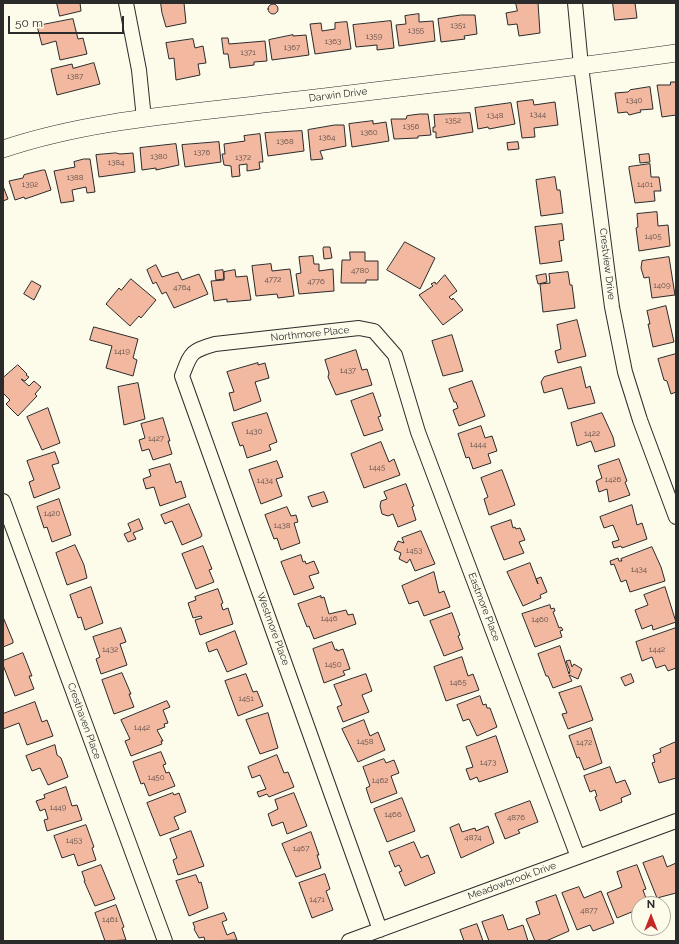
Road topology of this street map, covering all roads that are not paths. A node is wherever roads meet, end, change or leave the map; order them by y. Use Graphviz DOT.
graph roads {
  1 [pos="126,3"];
  2 [pos="575,3"];
  3 [pos="676,53"];
  4 [pos="581,66"];
  5 [pos="144,119"];
  6 [pos="3,149"];
  7 [pos="214,344"];
  8 [pos="395,355"];
  9 [pos="3,501"];
  10 [pos="676,517"];
  11 [pos="676,821"];
  12 [pos="578,857"];
  13 [pos="380,930"];
  14 [pos="165,941"];
  15 [pos="349,941"];
  1 -- 5 [label="street"];
  2 -- 4 [label="street, Crestview Drive"];
  3 -- 4 [label="street, Darwin Drive"];
  4 -- 5 [label="street, Darwin Drive"];
  4 -- 10 [label="street, Crestview Drive"];
  5 -- 6 [label="street, Darwin Drive"];
  7 -- 8 [label="street, Northmore Place"];
  7 -- 13 [label="street, Westmore Place"];
  8 -- 12 [label="street, Eastmore Place"];
  9 -- 14 [label="street, Cresthaven Place"];
  11 -- 12 [label="street, Meadowbrook Drive"];
  12 -- 13 [label="street, Meadowbrook Drive"];
  13 -- 15 [label="street, Meadowbrook Drive"];
}
